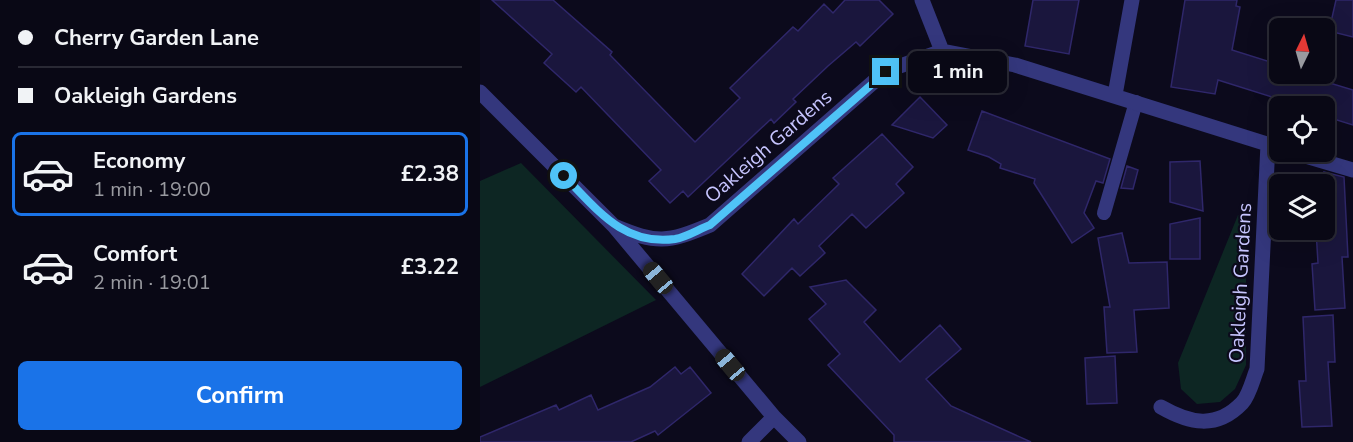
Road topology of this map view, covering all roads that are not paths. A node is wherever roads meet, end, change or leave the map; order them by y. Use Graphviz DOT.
graph roads {
  1 [pos="922,0"];
  2 [pos="1132,0"];
  3 [pos="942,51"];
  4 [pos="480,92"];
  5 [pos="1115,95"];
  6 [pos="1136,102"];
  7 [pos="1269,144"];
  8 [pos="1273,162"];
  9 [pos="1326,162"];
  10 [pos="1353,170"];
  11 [pos="1104,213"];
  12 [pos="614,226"];
  13 [pos="1161,407"];
  14 [pos="774,417"];
  15 [pos="749,442"];
  16 [pos="799,442"];
  1 -- 3 [label="street"];
  2 -- 5 [label="street"];
  3 -- 5 [label="street, Oakleigh Gardens"];
  3 -- 12 [label="street, Oakleigh Gardens"];
  4 -- 12 [label="street"];
  5 -- 6 [label="street, Oakleigh Gardens"];
  6 -- 7 [label="street, Oakleigh Gardens"];
  6 -- 11 [label="lane"];
  8 -- 13 [label="street, Oakleigh Gardens"];
  9 -- 10 [label="street"];
  12 -- 14 [label="street"];
  14 -- 15 [label="street"];
  14 -- 16 [label="street"];
}
